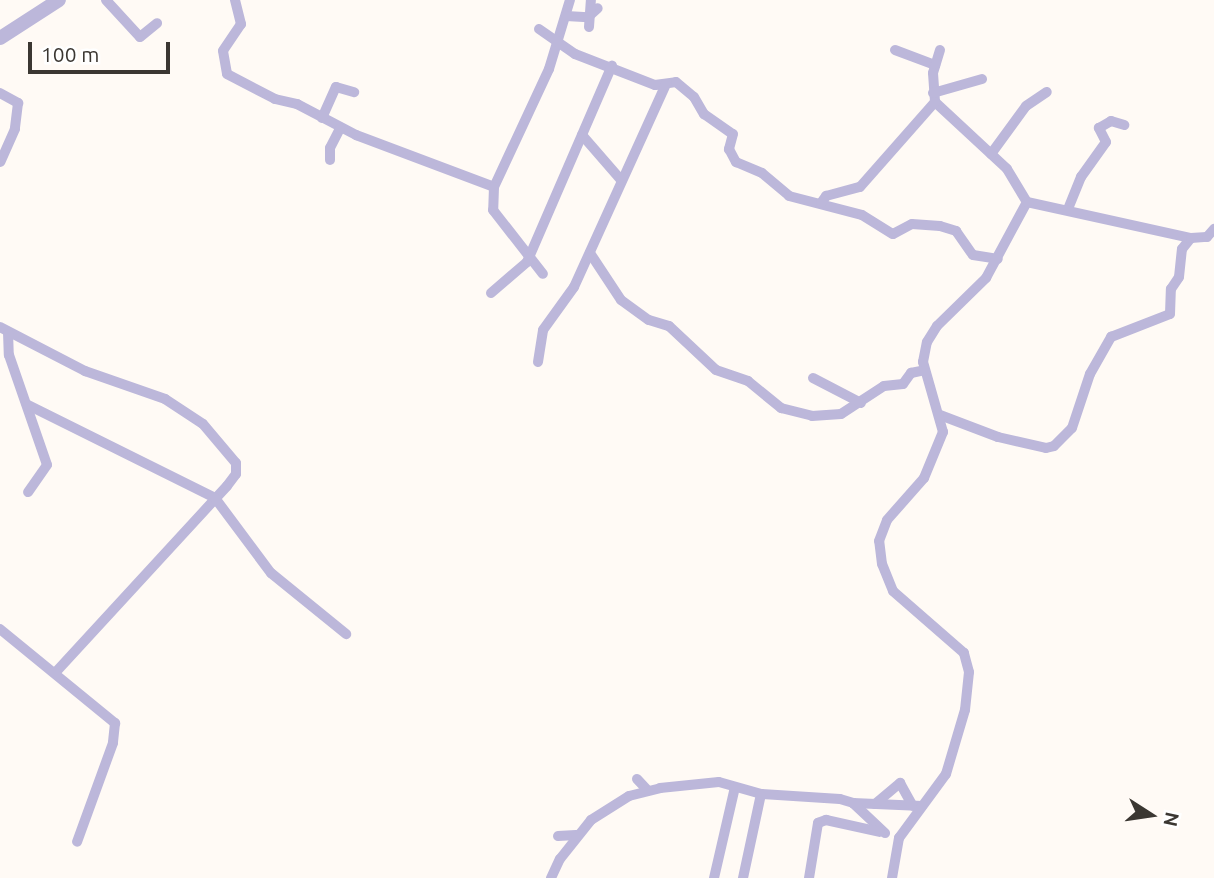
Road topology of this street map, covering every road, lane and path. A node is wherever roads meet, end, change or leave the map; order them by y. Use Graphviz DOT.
graph roads {
  1 [pos="59,0"];
  2 [pos="106,0"];
  3 [pos="236,0"];
  4 [pos="570,0"];
  5 [pos="594,7"];
  6 [pos="566,16"];
  7 [pos="157,23"];
  8 [pos="589,27"];
  9 [pos="539,29"];
  10 [pos="0,38"];
  11 [pos="559,41"];
  12 [pos="895,50"];
  13 [pos="940,50"];
  14 [pos="935,65"];
  15 [pos="612,66"];
  16 [pos="982,79"];
  17 [pos="666,83"];
  18 [pos="354,92"];
  19 [pos="1047,92"];
  20 [pos="0,93"];
  21 [pos="934,97"];
  22 [pos="322,118"];
  23 [pos="1124,125"];
  24 [pos="340,128"];
  25 [pos="582,135"];
  26 [pos="990,154"];
  27 [pos="330,160"];
  28 [pos="0,162"];
  29 [pos="621,180"];
  30 [pos="494,187"];
  31 [pos="1027,202"];
  32 [pos="821,203"];
  33 [pos="1068,209"];
  34 [pos="1214,229"];
  35 [pos="1191,238"];
  36 [pos="530,253"];
  37 [pos="590,253"];
  38 [pos="998,259"];
  39 [pos="543,274"];
  40 [pos="491,293"];
  41 [pos="4,330"];
  42 [pos="538,362"];
  43 [pos="925,370"];
  44 [pos="813,378"];
  45 [pos="861,403"];
  46 [pos="28,405"];
  47 [pos="940,415"];
  48 [pos="28,492"];
  49 [pos="215,498"];
  50 [pos="0,629"];
  51 [pos="346,634"];
  52 [pos="55,673"];
  53 [pos="637,779"];
  54 [pos="735,787"];
  55 [pos="648,791"];
  56 [pos="761,794"];
  57 [pos="853,803"];
  58 [pos="875,804"];
  59 [pos="918,806"];
  60 [pos="885,833"];
  61 [pos="576,835"];
  62 [pos="558,836"];
  63 [pos="899,838"];
  64 [pos="77,842"];
  65 [pos="551,878"];
  66 [pos="714,878"];
  67 [pos="743,878"];
  68 [pos="809,878"];
  69 [pos="892,878"];
  1 -- 10 [label="street"];
  2 -- 7 [label="street"];
  3 -- 22 [label="street"];
  4 -- 6 [label="street"];
  5 -- 6 [label="street"];
  5 -- 8 [label="street"];
  6 -- 11 [label="street"];
  9 -- 11 [label="street"];
  11 -- 15 [label="street"];
  11 -- 30 [label="street"];
  12 -- 14 [label="street"];
  13 -- 14 [label="street"];
  14 -- 21 [label="street"];
  15 -- 17 [label="street"];
  15 -- 25 [label="street"];
  16 -- 21 [label="street"];
  17 -- 29 [label="street"];
  17 -- 32 [label="street"];
  18 -- 22 [label="street"];
  19 -- 26 [label="street"];
  20 -- 28 [label="street"];
  21 -- 26 [label="street"];
  21 -- 32 [label="street"];
  22 -- 24 [label="street"];
  23 -- 33 [label="street"];
  24 -- 27 [label="street"];
  24 -- 30 [label="street"];
  25 -- 29 [label="street"];
  25 -- 36 [label="street"];
  26 -- 31 [label="street"];
  29 -- 37 [label="street"];
  30 -- 36 [label="street"];
  31 -- 33 [label="street"];
  31 -- 38 [label="street"];
  32 -- 38 [label="street"];
  33 -- 35 [label="street"];
  34 -- 35 [label="street"];
  35 -- 47 [label="street"];
  36 -- 39 [label="street"];
  36 -- 40 [label="street"];
  37 -- 42 [label="street"];
  37 -- 45 [label="street"];
  38 -- 43 [label="street"];
  41 -- 46 [label="street"];
  41 -- 49 [label="street"];
  43 -- 45 [label="street"];
  43 -- 47 [label="street"];
  44 -- 45 [label="street"];
  46 -- 48 [label="street"];
  46 -- 49 [label="street"];
  47 -- 59 [label="street"];
  49 -- 51 [label="street"];
  49 -- 52 [label="street"];
  50 -- 52 [label="street"];
  52 -- 64 [label="street"];
  53 -- 55 [label="street"];
  54 -- 55 [label="street"];
  54 -- 56 [label="street"];
  54 -- 66 [label="street"];
  55 -- 61 [label="street"];
  56 -- 57 [label="street"];
  56 -- 67 [label="street"];
  57 -- 58 [label="street"];
  57 -- 60 [label="street"];
  58 -- 59 [label="street"];
  58 -- 59 [label="street"];
  59 -- 63 [label="street"];
  60 -- 63 [label="street"];
  60 -- 68 [label="street"];
  61 -- 62 [label="street"];
  61 -- 65 [label="street"];
  63 -- 69 [label="street"];
}
